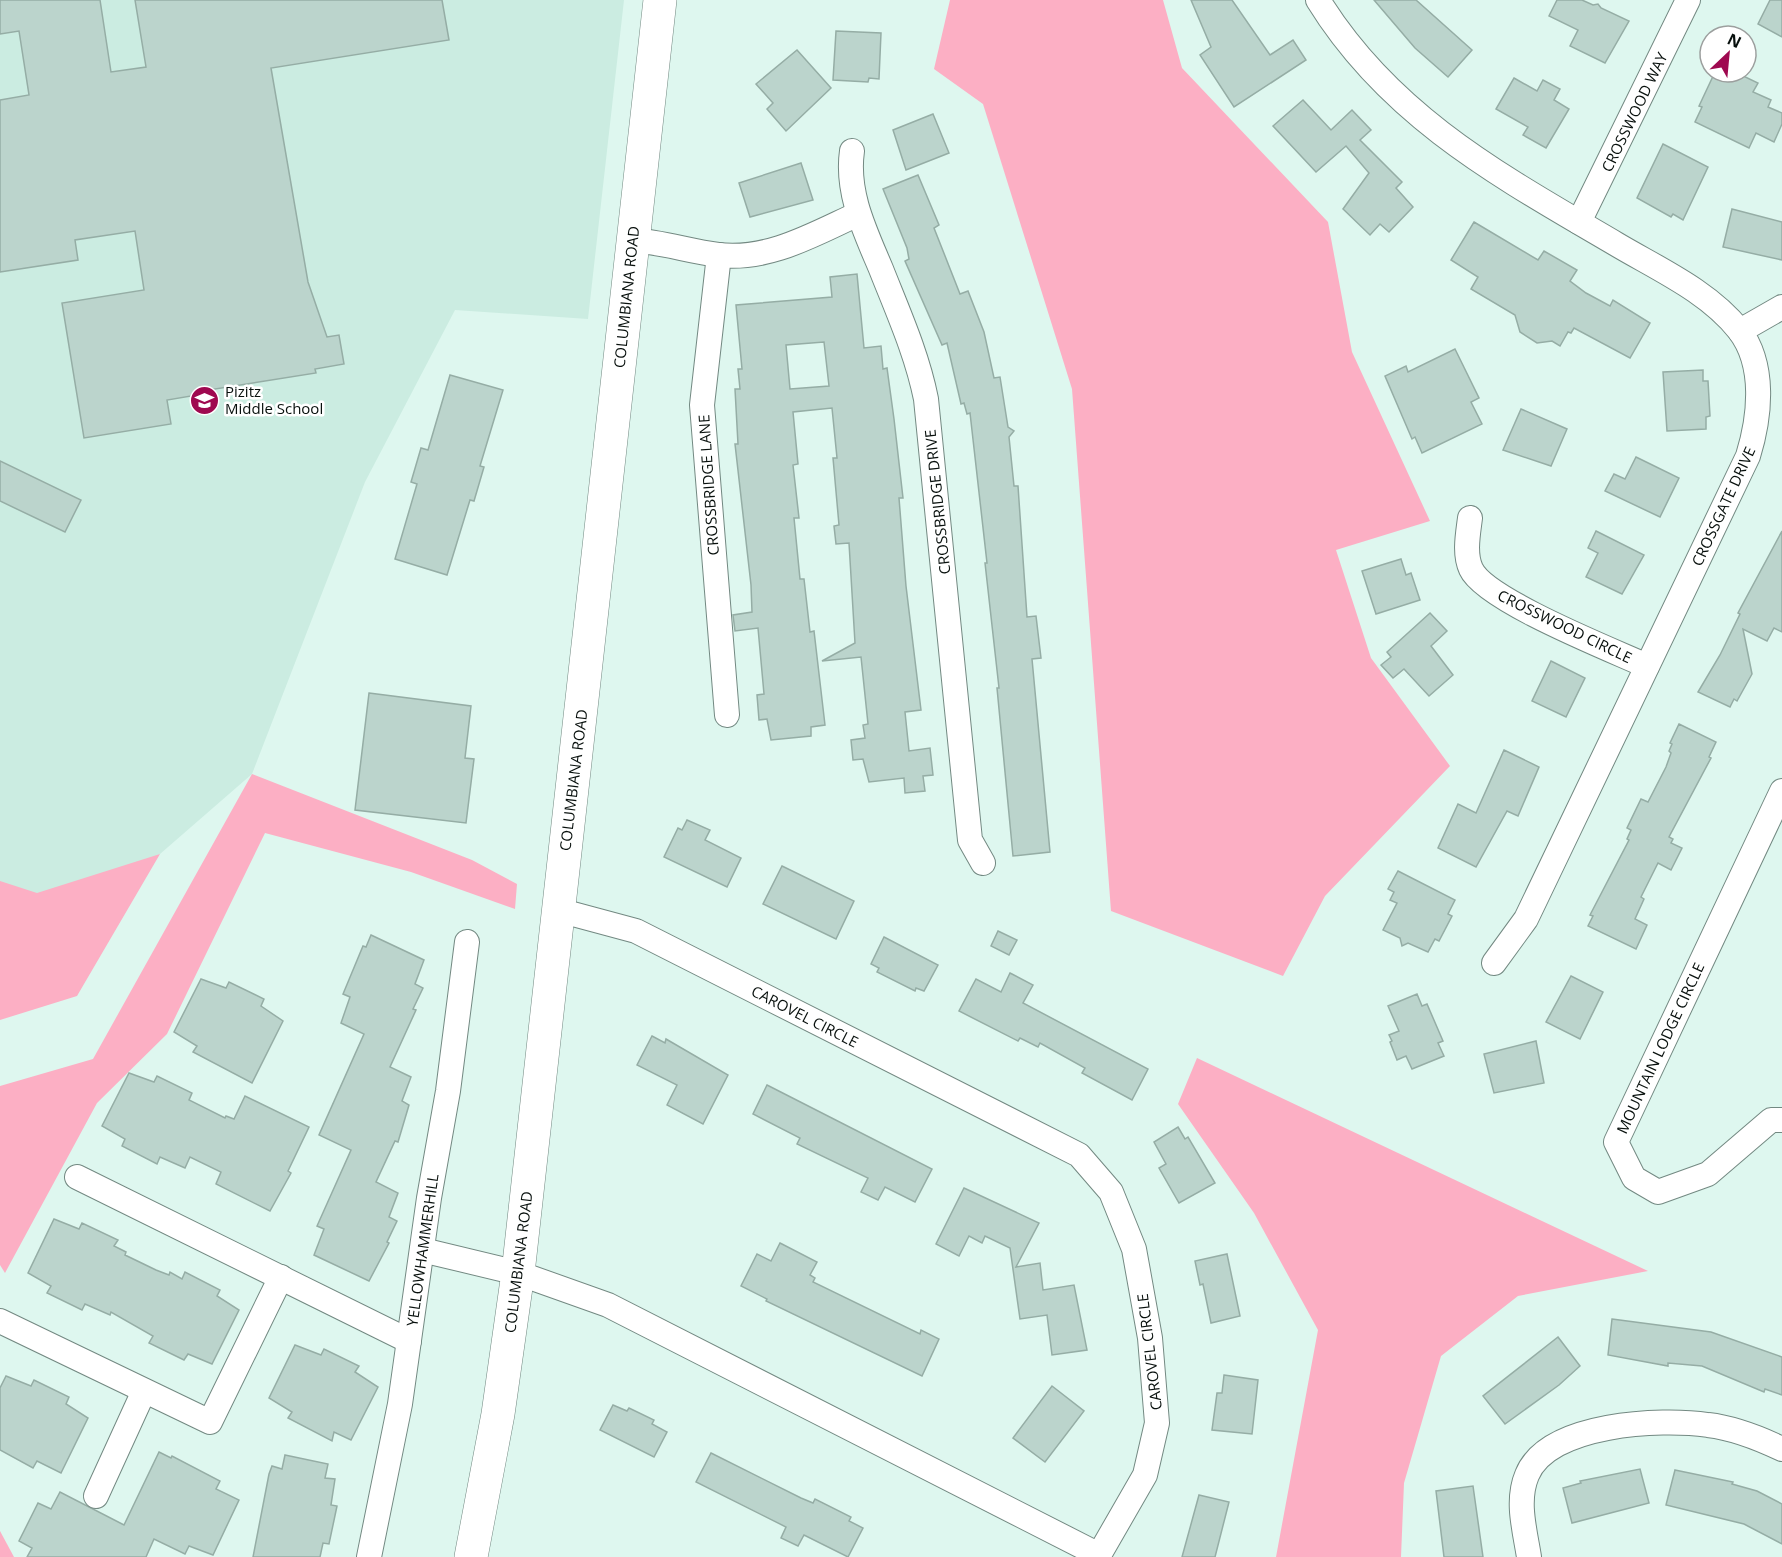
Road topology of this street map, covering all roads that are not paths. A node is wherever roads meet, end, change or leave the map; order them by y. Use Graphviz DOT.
graph roads {
  1 [pos="660,0"];
  2 [pos="1318,0"];
  3 [pos="1688,0"];
  4 [pos="852,150"];
  5 [pos="858,214"];
  6 [pos="1579,222"];
  7 [pos="632,240"];
  8 [pos="719,255"];
  9 [pos="1782,307"];
  10 [pos="1740,331"];
  11 [pos="1470,518"];
  12 [pos="1647,666"];
  13 [pos="727,714"];
  14 [pos="1782,791"];
  15 [pos="983,863"];
  16 [pos="558,910"];
  17 [pos="467,942"];
  18 [pos="1494,963"];
  19 [pos="1782,1120"];
  20 [pos="77,1177"];
  21 [pos="422,1250"];
  22 [pos="518,1273"];
  23 [pos="281,1278"];
  24 [pos="0,1321"];
  25 [pos="409,1341"];
  26 [pos="144,1391"];
  27 [pos="1782,1449"];
  28 [pos="96,1496"];
  29 [pos="369,1557"];
  30 [pos="471,1557"];
  31 [pos="1529,1557"];
  1 -- 7 [label="main road, COLUMBIANA ROAD"];
  2 -- 6 [label="street, CROSSGATE DRIVE"];
  3 -- 6 [label="street, CROSSWOOD WAY"];
  4 -- 5 [label="street, CROSSBRIDGE DRIVE"];
  5 -- 8 [label="street"];
  5 -- 15 [label="street, CROSSBRIDGE DRIVE"];
  6 -- 10 [label="street, CROSSGATE DRIVE"];
  7 -- 8 [label="street"];
  7 -- 16 [label="main road, COLUMBIANA ROAD"];
  8 -- 13 [label="street, CROSSBRIDGE LANE"];
  9 -- 10 [label="street"];
  10 -- 12 [label="street, CROSSGATE DRIVE"];
  11 -- 12 [label="street, CROSSWOOD CIRCLE"];
  12 -- 18 [label="street, CROSSGATE DRIVE"];
  14 -- 19 [label="street, MOUNTAIN LODGE CIRCLE"];
  16 -- 22 [label="main road, COLUMBIANA ROAD"];
  16 -- 22 [label="street, CAROVEL CIRCLE"];
  17 -- 21 [label="street, YELLOWHAMMERHILL"];
  20 -- 23 [label="street"];
  21 -- 22 [label="street"];
  21 -- 25 [label="street, YELLOWHAMMERHILL"];
  22 -- 30 [label="main road, COLUMBIANA ROAD"];
  23 -- 25 [label="street"];
  23 -- 26 [label="street"];
  24 -- 26 [label="street"];
  25 -- 29 [label="street, YELLOWHAMMERHILL"];
  26 -- 28 [label="street"];
  27 -- 31 [label="street"];
}
